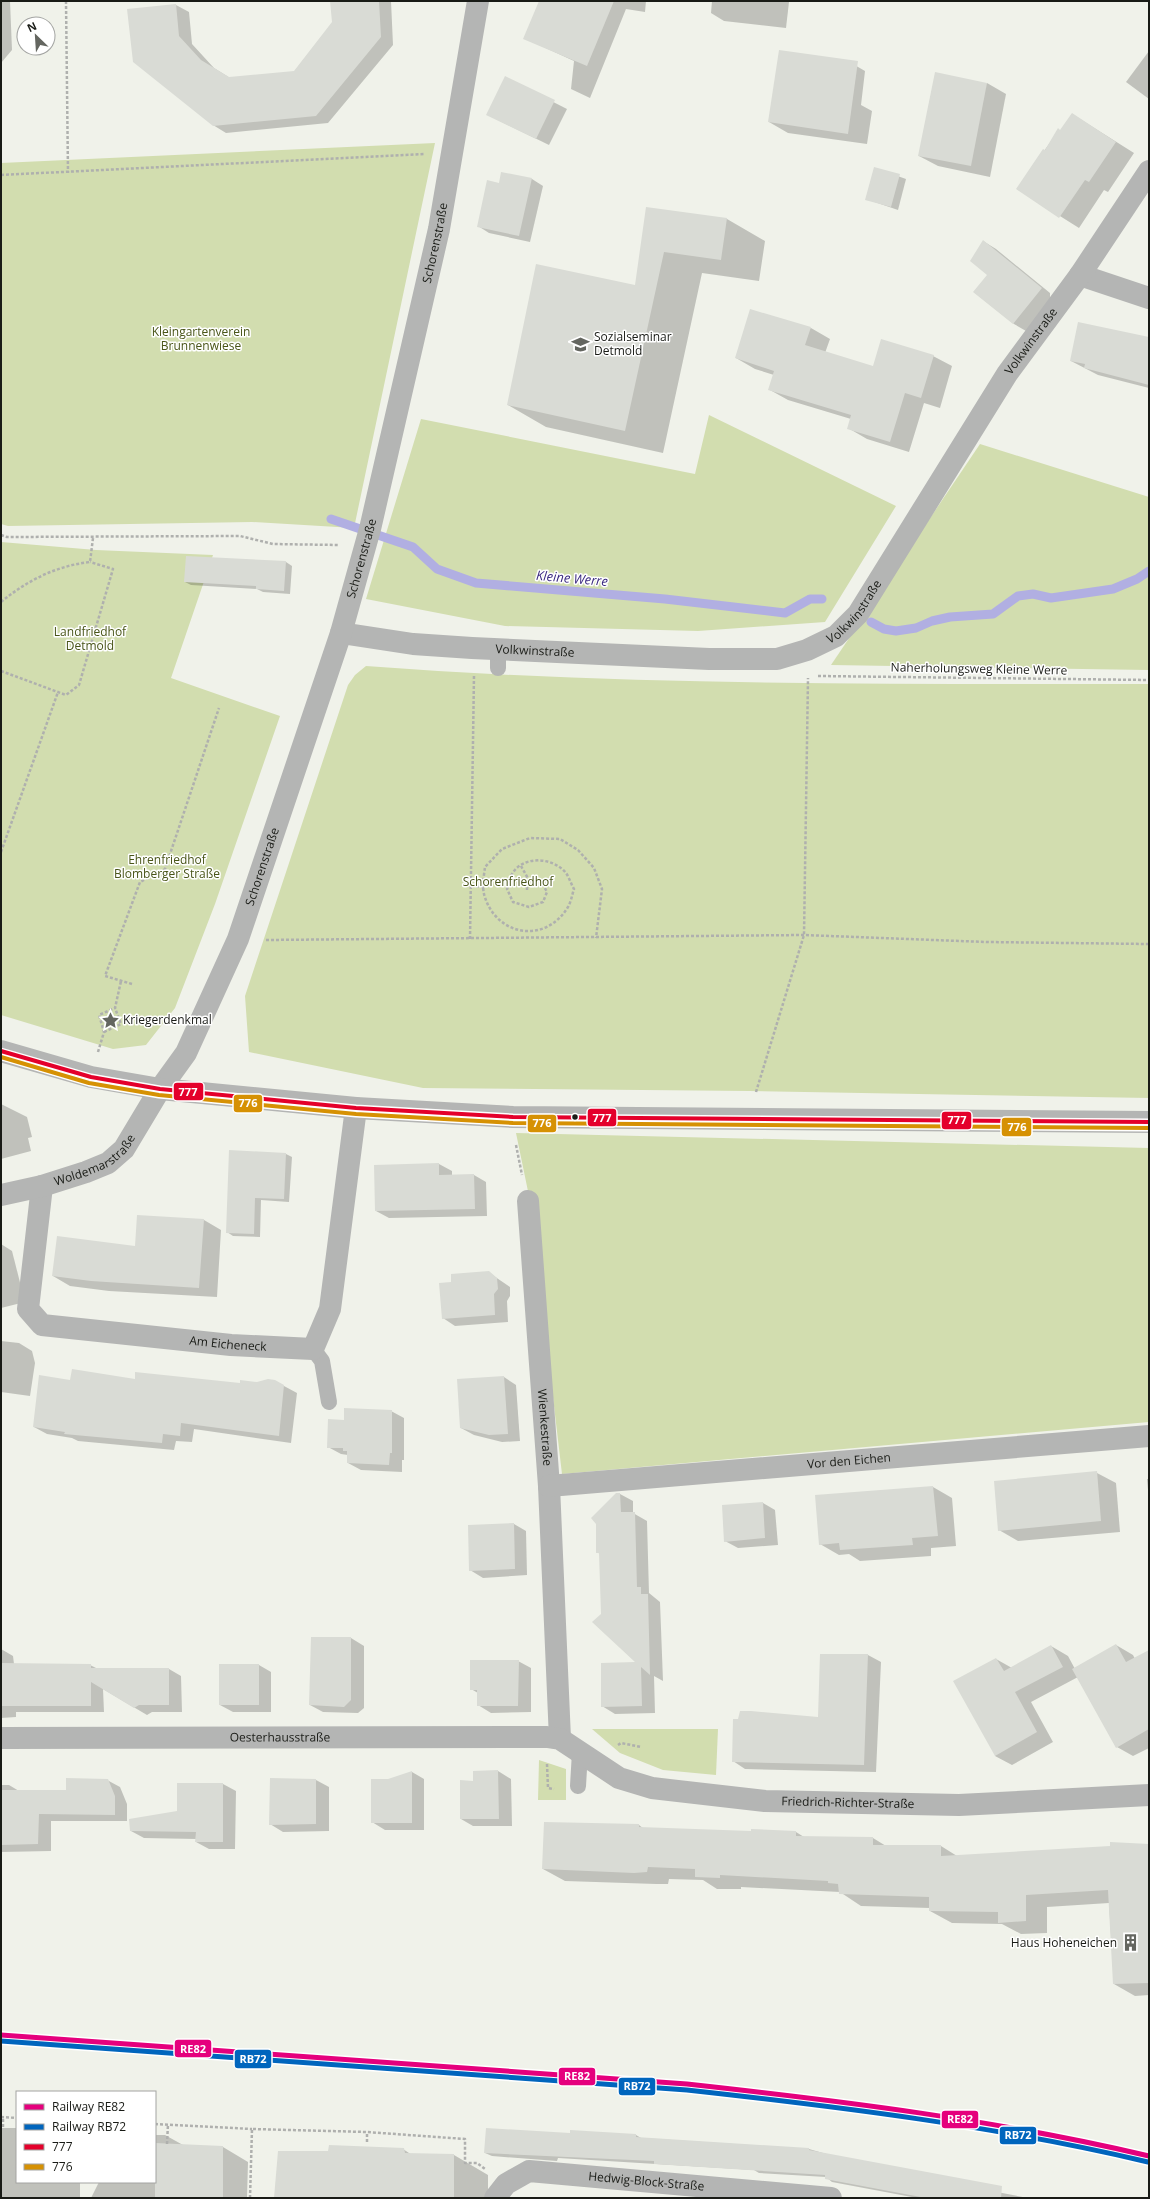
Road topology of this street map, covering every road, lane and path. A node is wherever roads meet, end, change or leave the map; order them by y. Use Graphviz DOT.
graph roads {
  1 [pos="66,1"];
  2 [pos="478,1"];
  3 [pos="453,155"];
  4 [pos="1149,171"];
  5 [pos="68,173"];
  6 [pos="1,175"];
  7 [pos="1080,275"];
  8 [pos="1149,298"];
  9 [pos="1,535"];
  10 [pos="367,537"];
  11 [pos="93,538"];
  12 [pos="90,562"];
  13 [pos="1,602"];
  14 [pos="341,633"];
  15 [pos="472,648"];
  16 [pos="1,671"];
  17 [pos="1149,680"];
  18 [pos="58,692"];
  19 [pos="219,708"];
  20 [pos="1,852"];
  21 [pos="521,866"];
  22 [pos="530,882"];
  23 [pos="471,886"];
  24 [pos="484,887"];
  25 [pos="527,890"];
  26 [pos="528,931"];
  27 [pos="804,935"];
  28 [pos="527,938"];
  29 [pos="596,938"];
  30 [pos="238,939"];
  31 [pos="470,939"];
  32 [pos="1149,944"];
  33 [pos="121,981"];
  34 [pos="132,984"];
  35 [pos="115,1008"];
  36 [pos="104,1032"];
  37 [pos="1,1051"];
  38 [pos="91,1077"];
  39 [pos="160,1089"];
  40 [pos="356,1108"];
  41 [pos="513,1117"];
  42 [pos="752,1120"];
  43 [pos="1149,1122"];
  44 [pos="42,1186"];
  45 [pos="1,1195"];
  46 [pos="528,1201"];
  47 [pos="314,1349"];
  48 [pos="329,1402"];
  49 [pos="1149,1436"];
  50 [pos="549,1486"];
  51 [pos="1,1738"];
  52 [pos="560,1739"];
  53 [pos="580,1752"];
  54 [pos="578,1786"];
  55 [pos="1149,1795"];
  56 [pos="2,2117"];
  57 [pos="16,2118"];
  58 [pos="156,2124"];
  59 [pos="168,2124"];
  60 [pos="3,2127"];
  61 [pos="252,2129"];
  62 [pos="367,2132"];
  63 [pos="367,2142"];
  64 [pos="167,2144"];
  65 [pos="501,2191"];
  66 [pos="250,2198"];
  67 [pos="831,2198"];
  1 -- 5 [label="path"];
  2 -- 3 [label="street, Schorenstraße"];
  3 -- 5 [label="path"];
  3 -- 10 [label="street, Schorenstraße"];
  4 -- 7 [label="street, Volkwinstraße"];
  5 -- 6 [label="path"];
  7 -- 8 [label="street"];
  7 -- 15 [label="street, Volkwinstraße"];
  9 -- 11 [label="path"];
  10 -- 11 [label="path"];
  10 -- 14 [label="street, Schorenstraße"];
  11 -- 12 [label="path"];
  12 -- 13 [label="path"];
  12 -- 18 [label="path"];
  14 -- 15 [label="street, Volkwinstraße"];
  14 -- 30 [label="street, Schorenstraße"];
  15 -- 23 [label="path"];
  16 -- 18 [label="path"];
  17 -- 27 [label="path, Naherholungsweg Kleine Werre"];
  18 -- 20 [label="path"];
  19 -- 33 [label="path"];
  21 -- 22 [label="path"];
  21 -- 22 [label="path"];
  21 -- 26 [label="path"];
  22 -- 25 [label="path"];
  23 -- 24 [label="path"];
  23 -- 31 [label="path"];
  24 -- 26 [label="path"];
  24 -- 29 [label="path"];
  26 -- 28 [label="path"];
  27 -- 29 [label="path"];
  27 -- 32 [label="path"];
  27 -- 42 [label="path"];
  28 -- 29 [label="path"];
  28 -- 31 [label="path"];
  30 -- 31 [label="path"];
  30 -- 39 [label="street, Schorenstraße"];
  33 -- 34 [label="path"];
  33 -- 35 [label="path"];
  35 -- 36 [label="path"];
  35 -- 36 [label="path"];
  36 -- 38 [label="path"];
  37 -- 38 [label="street"];
  38 -- 39 [label="street"];
  39 -- 40 [label="street"];
  39 -- 44 [label="street, Woldemarstraße"];
  40 -- 41 [label="street"];
  40 -- 47 [label="street"];
  41 -- 42 [label="street"];
  41 -- 46 [label="path"];
  42 -- 43 [label="street"];
  44 -- 45 [label="street, Woldemarstraße"];
  44 -- 47 [label="street, Am Eicheneck"];
  46 -- 50 [label="street, Wienkestraße"];
  47 -- 48 [label="lane"];
  49 -- 50 [label="street, Vor den Eichen"];
  50 -- 52 [label="street, Wienkestraße"];
  51 -- 52 [label="street, Oesterhausstraße"];
  52 -- 53 [label="street, Friedrich-Richter-Straße"];
  53 -- 54 [label="lane"];
  53 -- 55 [label="street, Friedrich-Richter-Straße"];
  56 -- 57 [label="path"];
  56 -- 60 [label="path"];
  58 -- 59 [label="path"];
  59 -- 61 [label="path"];
  59 -- 64 [label="path"];
  61 -- 62 [label="path"];
  61 -- 66 [label="path"];
  62 -- 63 [label="path"];
  62 -- 65 [label="path"];
  65 -- 67 [label="street, Hedwig-Block-Straße"];
}
